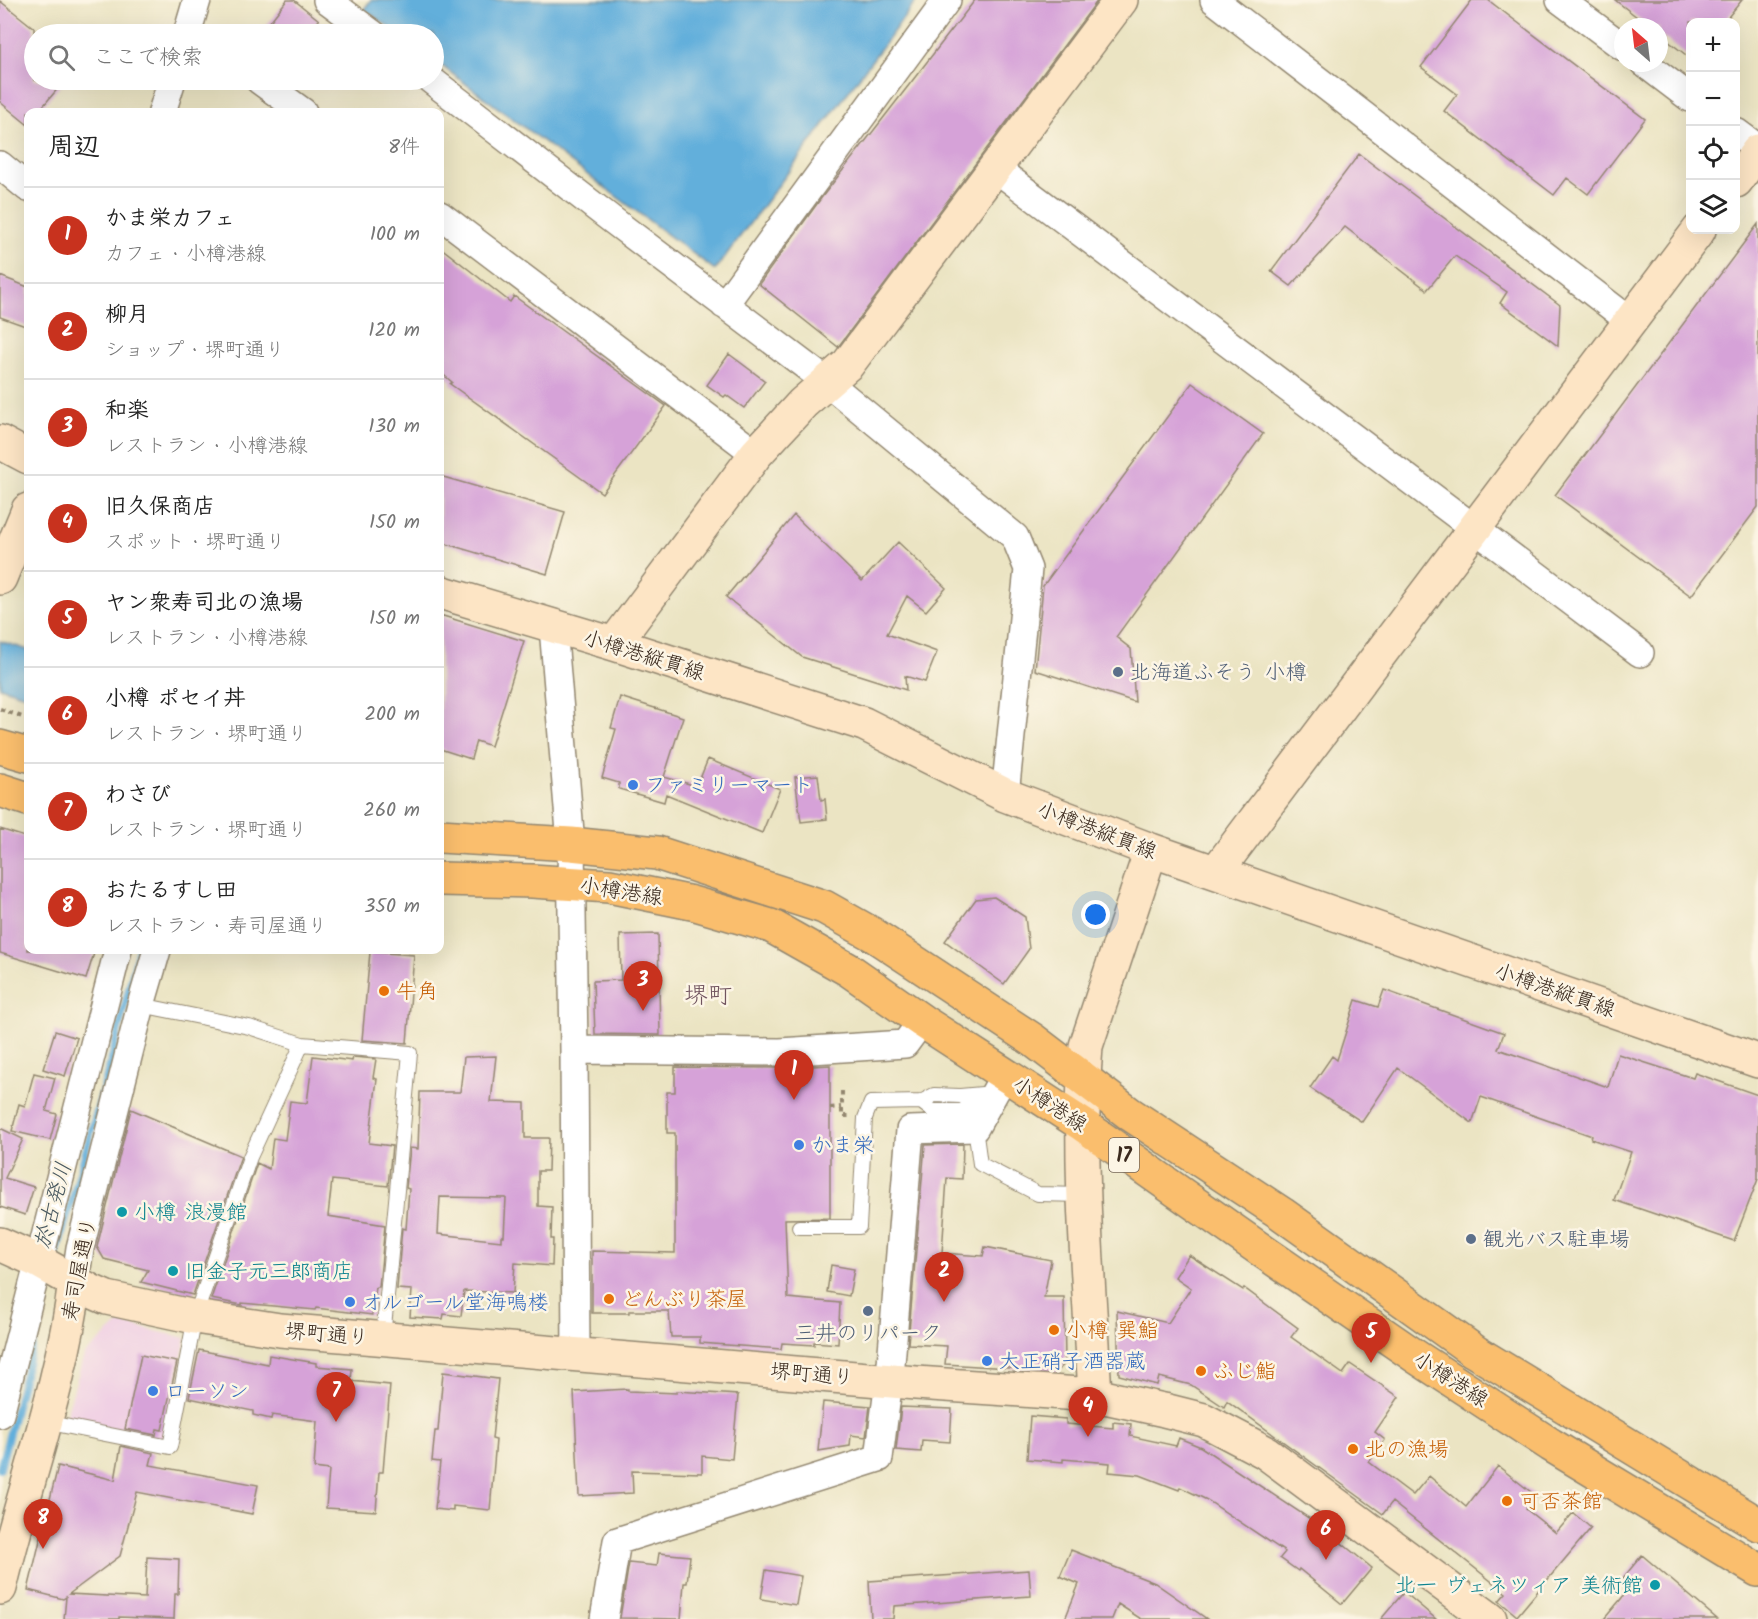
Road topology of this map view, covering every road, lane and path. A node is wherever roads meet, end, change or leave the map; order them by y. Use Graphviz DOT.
graph roads {
  1 [pos="197,0"];
  2 [pos="947,0"];
  3 [pos="1121,0"];
  4 [pos="1214,0"];
  5 [pos="1560,0"];
  6 [pos="339,3"];
  7 [pos="193,24"];
  8 [pos="362,24"];
  9 [pos="1614,40"];
  10 [pos="1656,72"];
  11 [pos="169,90"];
  12 [pos="273,90"];
  13 [pos="444,90"];
  14 [pos="1686,95"];
  15 [pos="163,108"];
  16 [pos="298,108"];
  17 [pos="1740,135"];
  18 [pos="1758,150"];
  19 [pos="0,165"];
  20 [pos="995,168"];
  21 [pos="1737,180"];
  22 [pos="24,185"];
  23 [pos="444,218"];
  24 [pos="1696,234"];
  25 [pos="724,305"];
  26 [pos="1630,321"];
  27 [pos="827,382"];
  28 [pos="0,442"];
  29 [pos="24,454"];
  30 [pos="756,454"];
  31 [pos="24,520"];
  32 [pos="1474,528"];
  33 [pos="0,578"];
  34 [pos="444,593"];
  35 [pos="554,627"];
  36 [pos="614,645"];
  37 [pos="1640,652"];
  38 [pos="0,709"];
  39 [pos="24,718"];
  40 [pos="0,747"];
  41 [pos="24,754"];
  42 [pos="0,790"];
  43 [pos="1005,795"];
  44 [pos="24,798"];
  45 [pos="444,836"];
  46 [pos="571,844"];
  47 [pos="1151,850"];
  48 [pos="1216,872"];
  49 [pos="444,879"];
  50 [pos="571,883"];
  51 [pos="117,954"];
  52 [pos="156,954"];
  53 [pos="141,1005"];
  54 [pos="922,1021"];
  55 [pos="302,1044"];
  56 [pos="574,1050"];
  57 [pos="1758,1061"];
  58 [pos="1083,1077"];
  59 [pos="999,1083"];
  60 [pos="842,1091"];
  61 [pos="842,1107"];
  62 [pos="830,1108"];
  63 [pos="851,1116"];
  64 [pos="1083,1125"];
  65 [pos="975,1128"];
  66 [pos="1083,1195"];
  67 [pos="799,1227"];
  68 [pos="0,1244"];
  69 [pos="58,1272"];
  70 [pos="195,1317"];
  71 [pos="383,1338"];
  72 [pos="576,1354"];
  73 [pos="888,1381"];
  74 [pos="1095,1395"];
  75 [pos="0,1414"];
  76 [pos="45,1422"];
  77 [pos="1758,1524"];
  78 [pos="1758,1570"];
  79 [pos="0,1588"];
  80 [pos="604,1619"];
  81 [pos="1490,1619"];
  1 -- 7 [label="street"];
  2 -- 25 [label="street"];
  3 -- 20 [label="street"];
  4 -- 26 [label="street"];
  5 -- 9 [label="street"];
  6 -- 8 [label="street"];
  10 -- 14 [label="street"];
  11 -- 15 [label="street"];
  12 -- 16 [label="street"];
  13 -- 25 [label="street"];
  17 -- 18 [label="street"];
  18 -- 21 [label="street"];
  19 -- 22 [label="street"];
  20 -- 27 [label="street"];
  20 -- 32 [label="street"];
  23 -- 30 [label="street"];
  24 -- 26 [label="street"];
  25 -- 27 [label="street"];
  26 -- 32 [label="street"];
  27 -- 30 [label="street"];
  27 -- 43 [label="street"];
  28 -- 29 [label="street"];
  30 -- 36 [label="street"];
  31 -- 33 [label="street"];
  32 -- 37 [label="street"];
  32 -- 48 [label="street"];
  34 -- 35 [label="street, 小樽港縦貫線"];
  35 -- 36 [label="street, 小樽港縦貫線"];
  35 -- 46 [label="street"];
  36 -- 43 [label="street, 小樽港縦貫線"];
  38 -- 39 [label="path"];
  40 -- 41 [label="main road"];
  42 -- 44 [label="main road"];
  43 -- 47 [label="street, 小樽港縦貫線"];
  45 -- 46 [label="main road, 小樽港線 / 17"];
  46 -- 50 [label="street"];
  46 -- 58 [label="main road, 小樽港線 / 17"];
  47 -- 48 [label="street, 小樽港縦貫線"];
  47 -- 58 [label="street"];
  48 -- 57 [label="street, 小樽港縦貫線"];
  49 -- 50 [label="main road, 小樽港線 / 17"];
  50 -- 54 [label="main road, 小樽港線 / 17"];
  50 -- 56 [label="street"];
  51 -- 69 [label="street, 寿司屋通り"];
  52 -- 53 [label="street, 寿司屋通り"];
  53 -- 55 [label="lane"];
  53 -- 69 [label="street, 寿司屋通り"];
  54 -- 56 [label="street"];
  54 -- 59 [label="main road, 小樽港線 / 17"];
  55 -- 70 [label="lane"];
  55 -- 71 [label="lane"];
  56 -- 72 [label="street"];
  58 -- 64 [label="street"];
  58 -- 77 [label="main road, 小樽港線 / 17"];
  59 -- 64 [label="main road, 小樽港線 / 17"];
  59 -- 65 [label="street"];
  59 -- 67 [label="lane"];
  60 -- 61 [label="path"];
  61 -- 62 [label="path"];
  61 -- 63 [label="path"];
  64 -- 66 [label="street"];
  64 -- 78 [label="main road, 小樽港線 / 17"];
  65 -- 66 [label="lane"];
  65 -- 73 [label="street"];
  66 -- 74 [label="street"];
  68 -- 69 [label="street, 堺町通り"];
  69 -- 70 [label="street, 堺町通り"];
  69 -- 75 [label="street, 寿司屋通り"];
  69 -- 76 [label="street, 寿司屋通り"];
  70 -- 71 [label="street, 堺町通り"];
  70 -- 76 [label="lane"];
  71 -- 72 [label="street, 堺町通り"];
  72 -- 73 [label="street, 堺町通り"];
  73 -- 74 [label="street, 堺町通り"];
  73 -- 80 [label="street"];
  74 -- 81 [label="street, 堺町通り"];
  76 -- 79 [label="street, 寿司屋通り"];
}
